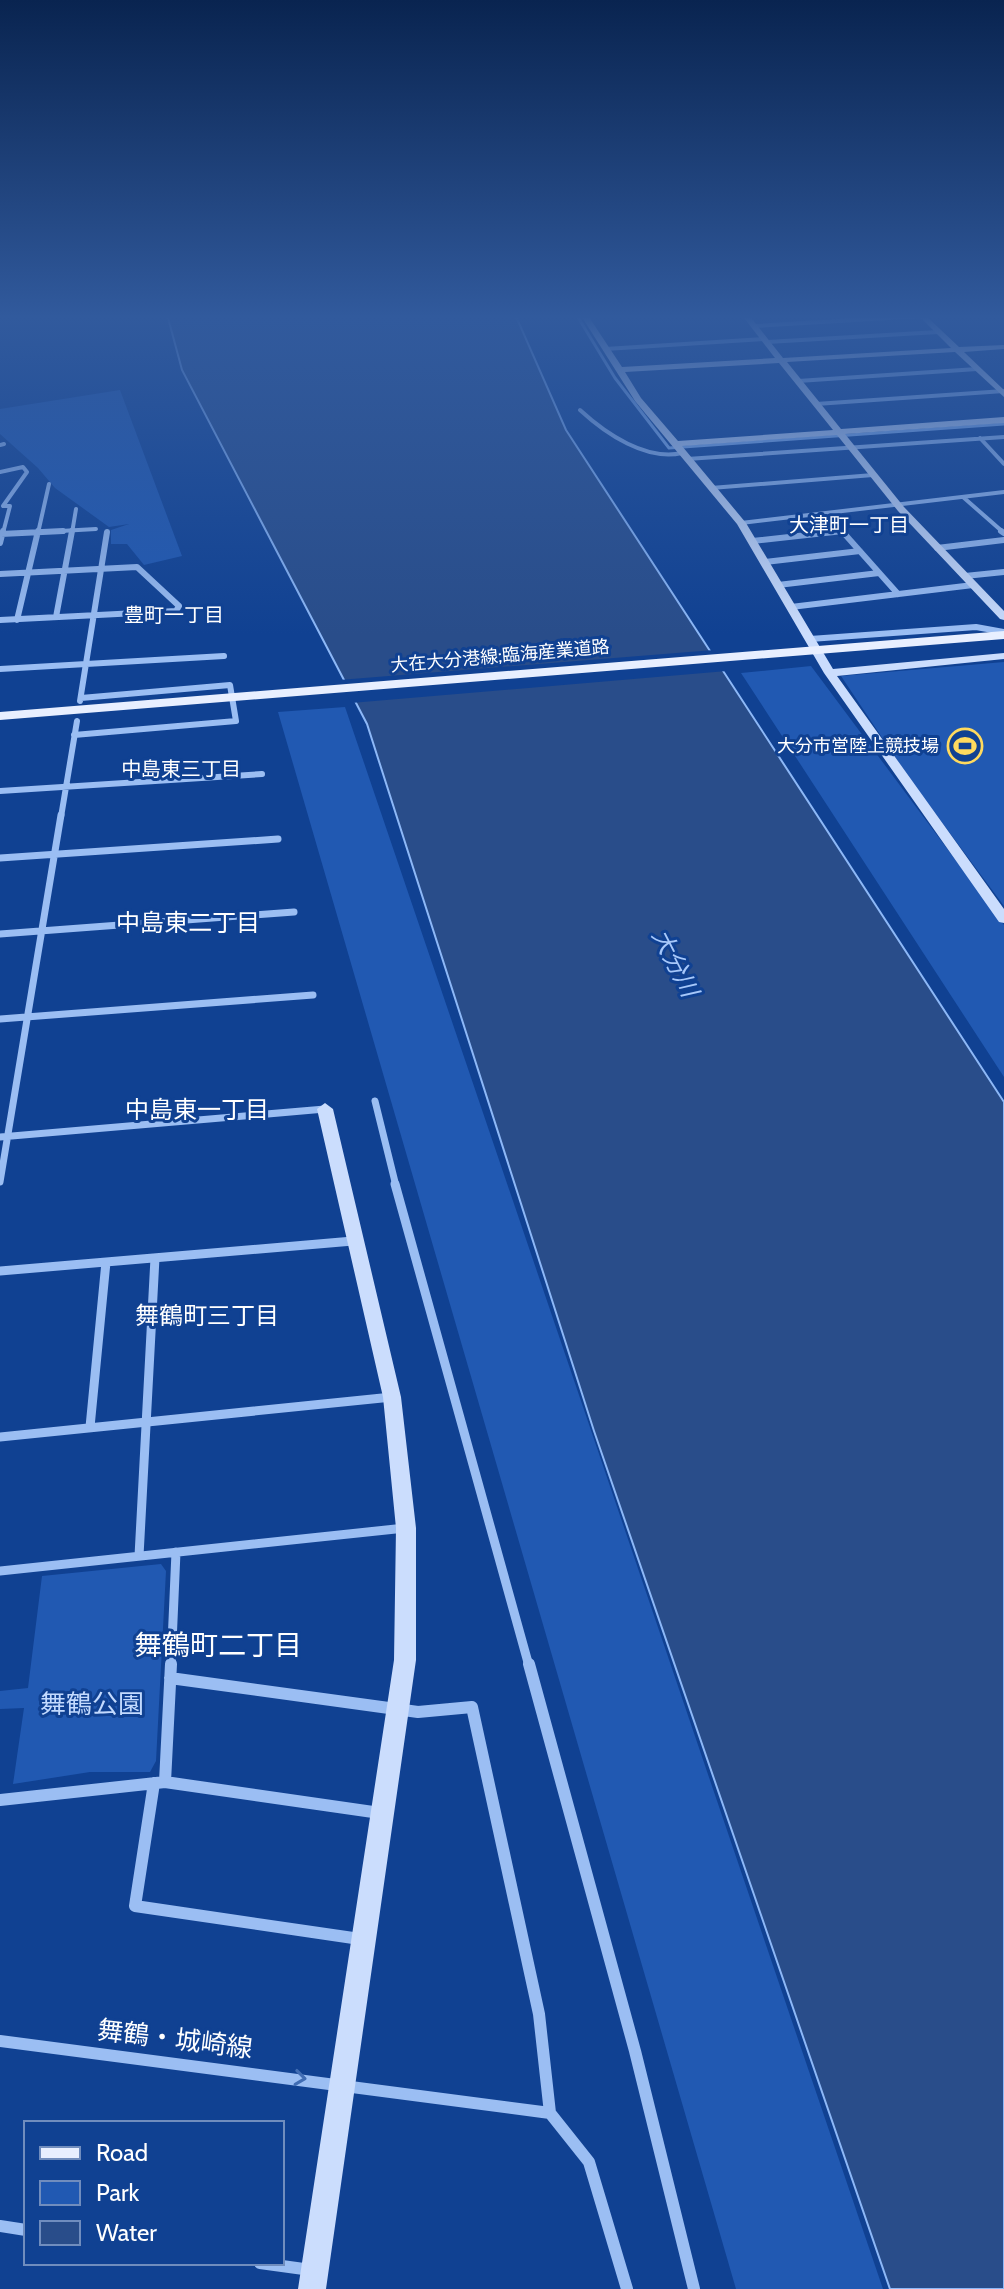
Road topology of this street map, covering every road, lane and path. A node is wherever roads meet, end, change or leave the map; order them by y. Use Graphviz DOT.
graph roads {
  1 [pos="592,421"];
  2 [pos="657,421"];
  3 [pos="830,421"];
  4 [pos="994,421"];
  5 [pos="841,434"];
  6 [pos="1004,437"];
  7 [pos="980,438"];
  8 [pos="851,447"];
  9 [pos="679,450"];
  10 [pos="1004,464"];
  11 [pos="0,475"];
  12 [pos="873,475"];
  13 [pos="49,484"];
  14 [pos="711,488"];
  15 [pos="1004,492"];
  16 [pos="963,497"];
  17 [pos="1,506"];
  18 [pos="898,506"];
  19 [pos="76,509"];
  20 [pos="827,514"];
  21 [pos="741,523"];
  22 [pos="96,529"];
  23 [pos="72,530"];
  24 [pos="843,531"];
  25 [pos="37,532"];
  26 [pos="107,532"];
  27 [pos="1004,533"];
  28 [pos="1,534"];
  29 [pos="1004,540"];
  30 [pos="752,541"];
  31 [pos="0,543"];
  32 [pos="937,548"];
  33 [pos="860,551"];
  34 [pos="765,562"];
  35 [pos="101,569"];
  36 [pos="62,571"];
  37 [pos="1004,572"];
  38 [pos="28,573"];
  39 [pos="879,573"];
  40 [pos="0,574"];
  41 [pos="965,576"];
  42 [pos="778,585"];
  43 [pos="973,585"];
  44 [pos="898,594"];
  45 [pos="999,606"];
  46 [pos="791,607"];
  47 [pos="94,615"];
  48 [pos="56,617"];
  49 [pos="1004,617"];
  50 [pos="0,620"];
  51 [pos="17,620"];
  52 [pos="1004,633"];
  53 [pos="1004,649"];
  54 [pos="816,650"];
  55 [pos="224,656"];
  56 [pos="1004,656"];
  57 [pos="86,664"];
  58 [pos="0,669"];
  59 [pos="830,673"];
  60 [pos="0,716"];
  61 [pos="78,716"];
  62 [pos="0,727"];
  63 [pos="262,774"];
  64 [pos="65,787"];
  65 [pos="0,791"];
  66 [pos="278,839"];
  67 [pos="54,855"];
  68 [pos="0,858"];
  69 [pos="294,912"];
  70 [pos="1004,919"];
  71 [pos="41,931"];
  72 [pos="0,934"];
  73 [pos="313,995"];
  74 [pos="27,1017"];
  75 [pos="0,1019"];
  76 [pos="375,1101"];
  77 [pos="325,1109"];
  78 [pos="4,1136"];
  79 [pos="0,1182"];
  80 [pos="353,1241"];
  81 [pos="155,1258"];
  82 [pos="106,1262"];
  83 [pos="0,1271"];
  84 [pos="392,1397"];
  85 [pos="146,1422"];
  86 [pos="90,1427"];
  87 [pos="0,1437"];
  88 [pos="406,1528"];
  89 [pos="176,1552"];
  90 [pos="139,1556"];
  91 [pos="0,1571"];
  92 [pos="170,1678"];
  93 [pos="399,1709"];
  94 [pos="160,1782"];
  95 [pos="0,1800"];
  96 [pos="383,1814"];
  97 [pos="365,1940"];
  98 [pos="0,2041"];
  99 [pos="344,2084"];
  100 [pos="550,2113"];
  101 [pos="0,2226"];
  102 [pos="24,2230"];
  103 [pos="266,2265"];
  104 [pos="313,2280"];
  105 [pos="627,2289"];
  106 [pos="694,2289"];
  1 -- 9 [label="street"];
  2 -- 9 [label="street"];
  3 -- 5 [label="street"];
  4 -- 5 [label="street"];
  5 -- 8 [label="street"];
  5 -- 9 [label="street"];
  6 -- 7 [label="street"];
  7 -- 8 [label="street"];
  7 -- 10 [label="street"];
  8 -- 9 [label="street"];
  8 -- 12 [label="street"];
  9 -- 14 [label="street"];
  11 -- 17 [label="street"];
  12 -- 14 [label="street"];
  12 -- 18 [label="street"];
  13 -- 25 [label="street"];
  14 -- 21 [label="street"];
  15 -- 16 [label="street"];
  16 -- 18 [label="street"];
  16 -- 27 [label="street"];
  17 -- 28 [label="street"];
  18 -- 20 [label="street"];
  18 -- 32 [label="street"];
  19 -- 23 [label="street"];
  20 -- 21 [label="street"];
  20 -- 24 [label="street"];
  21 -- 30 [label="street"];
  22 -- 23 [label="street"];
  23 -- 25 [label="street"];
  23 -- 36 [label="street"];
  24 -- 30 [label="street"];
  24 -- 33 [label="street"];
  25 -- 28 [label="street"];
  25 -- 38 [label="street"];
  26 -- 35 [label="street"];
  28 -- 31 [label="street"];
  29 -- 32 [label="street"];
  30 -- 34 [label="street"];
  32 -- 41 [label="street"];
  33 -- 34 [label="street"];
  33 -- 39 [label="street"];
  34 -- 42 [label="street"];
  35 -- 36 [label="street"];
  35 -- 47 [label="street"];
  35 -- 47 [label="street"];
  36 -- 38 [label="street"];
  36 -- 48 [label="street"];
  37 -- 41 [label="street"];
  38 -- 40 [label="street"];
  38 -- 51 [label="street"];
  39 -- 42 [label="street"];
  39 -- 44 [label="street"];
  41 -- 43 [label="street"];
  42 -- 46 [label="street"];
  43 -- 44 [label="street"];
  43 -- 45 [label="street"];
  44 -- 46 [label="street"];
  45 -- 49 [label="street"];
  46 -- 54 [label="street"];
  47 -- 48 [label="street"];
  47 -- 57 [label="street"];
  48 -- 51 [label="street"];
  50 -- 51 [label="street"];
  52 -- 54 [label="main road, 大在大分港線;臨海産業道路"];
  53 -- 54 [label="main road, 大在大分港線;臨海産業道路"];
  54 -- 59 [label="street"];
  54 -- 61 [label="main road, 大在大分港線;臨海産業道路"];
  55 -- 57 [label="street"];
  56 -- 59 [label="street"];
  57 -- 58 [label="street"];
  57 -- 61 [label="street"];
  59 -- 70 [label="street"];
  60 -- 61 [label="main road, 大在大分港線;臨海産業道路"];
  61 -- 61 [label="street"];
  61 -- 62 [label="main road, 大在大分港線;臨海産業道路"];
  61 -- 64 [label="street"];
  63 -- 64 [label="street"];
  64 -- 65 [label="street"];
  64 -- 67 [label="street"];
  66 -- 67 [label="street"];
  67 -- 68 [label="street"];
  67 -- 71 [label="street"];
  69 -- 71 [label="street"];
  71 -- 72 [label="street"];
  71 -- 74 [label="street"];
  73 -- 74 [label="street"];
  74 -- 75 [label="street"];
  74 -- 78 [label="street"];
  76 -- 106 [label="street"];
  77 -- 78 [label="street"];
  77 -- 80 [label="street"];
  78 -- 79 [label="street"];
  80 -- 81 [label="street"];
  80 -- 84 [label="street"];
  81 -- 82 [label="street"];
  81 -- 85 [label="street"];
  82 -- 83 [label="street"];
  82 -- 86 [label="street"];
  84 -- 85 [label="street"];
  84 -- 88 [label="street"];
  85 -- 86 [label="street"];
  85 -- 90 [label="street"];
  86 -- 87 [label="street"];
  88 -- 89 [label="street"];
  88 -- 93 [label="street"];
  89 -- 90 [label="street"];
  89 -- 92 [label="street"];
  90 -- 91 [label="street"];
  92 -- 93 [label="street"];
  92 -- 94 [label="street"];
  93 -- 96 [label="street"];
  93 -- 100 [label="street"];
  94 -- 95 [label="street"];
  94 -- 96 [label="street"];
  94 -- 97 [label="street"];
  96 -- 97 [label="street"];
  97 -- 99 [label="street"];
  98 -- 99 [label="street, 舞鶴・城崎線, one-way"];
  99 -- 100 [label="street, 舞鶴・城崎線"];
  99 -- 104 [label="street"];
  100 -- 105 [label="street"];
  101 -- 102 [label="street"];
  103 -- 104 [label="street"];
}
